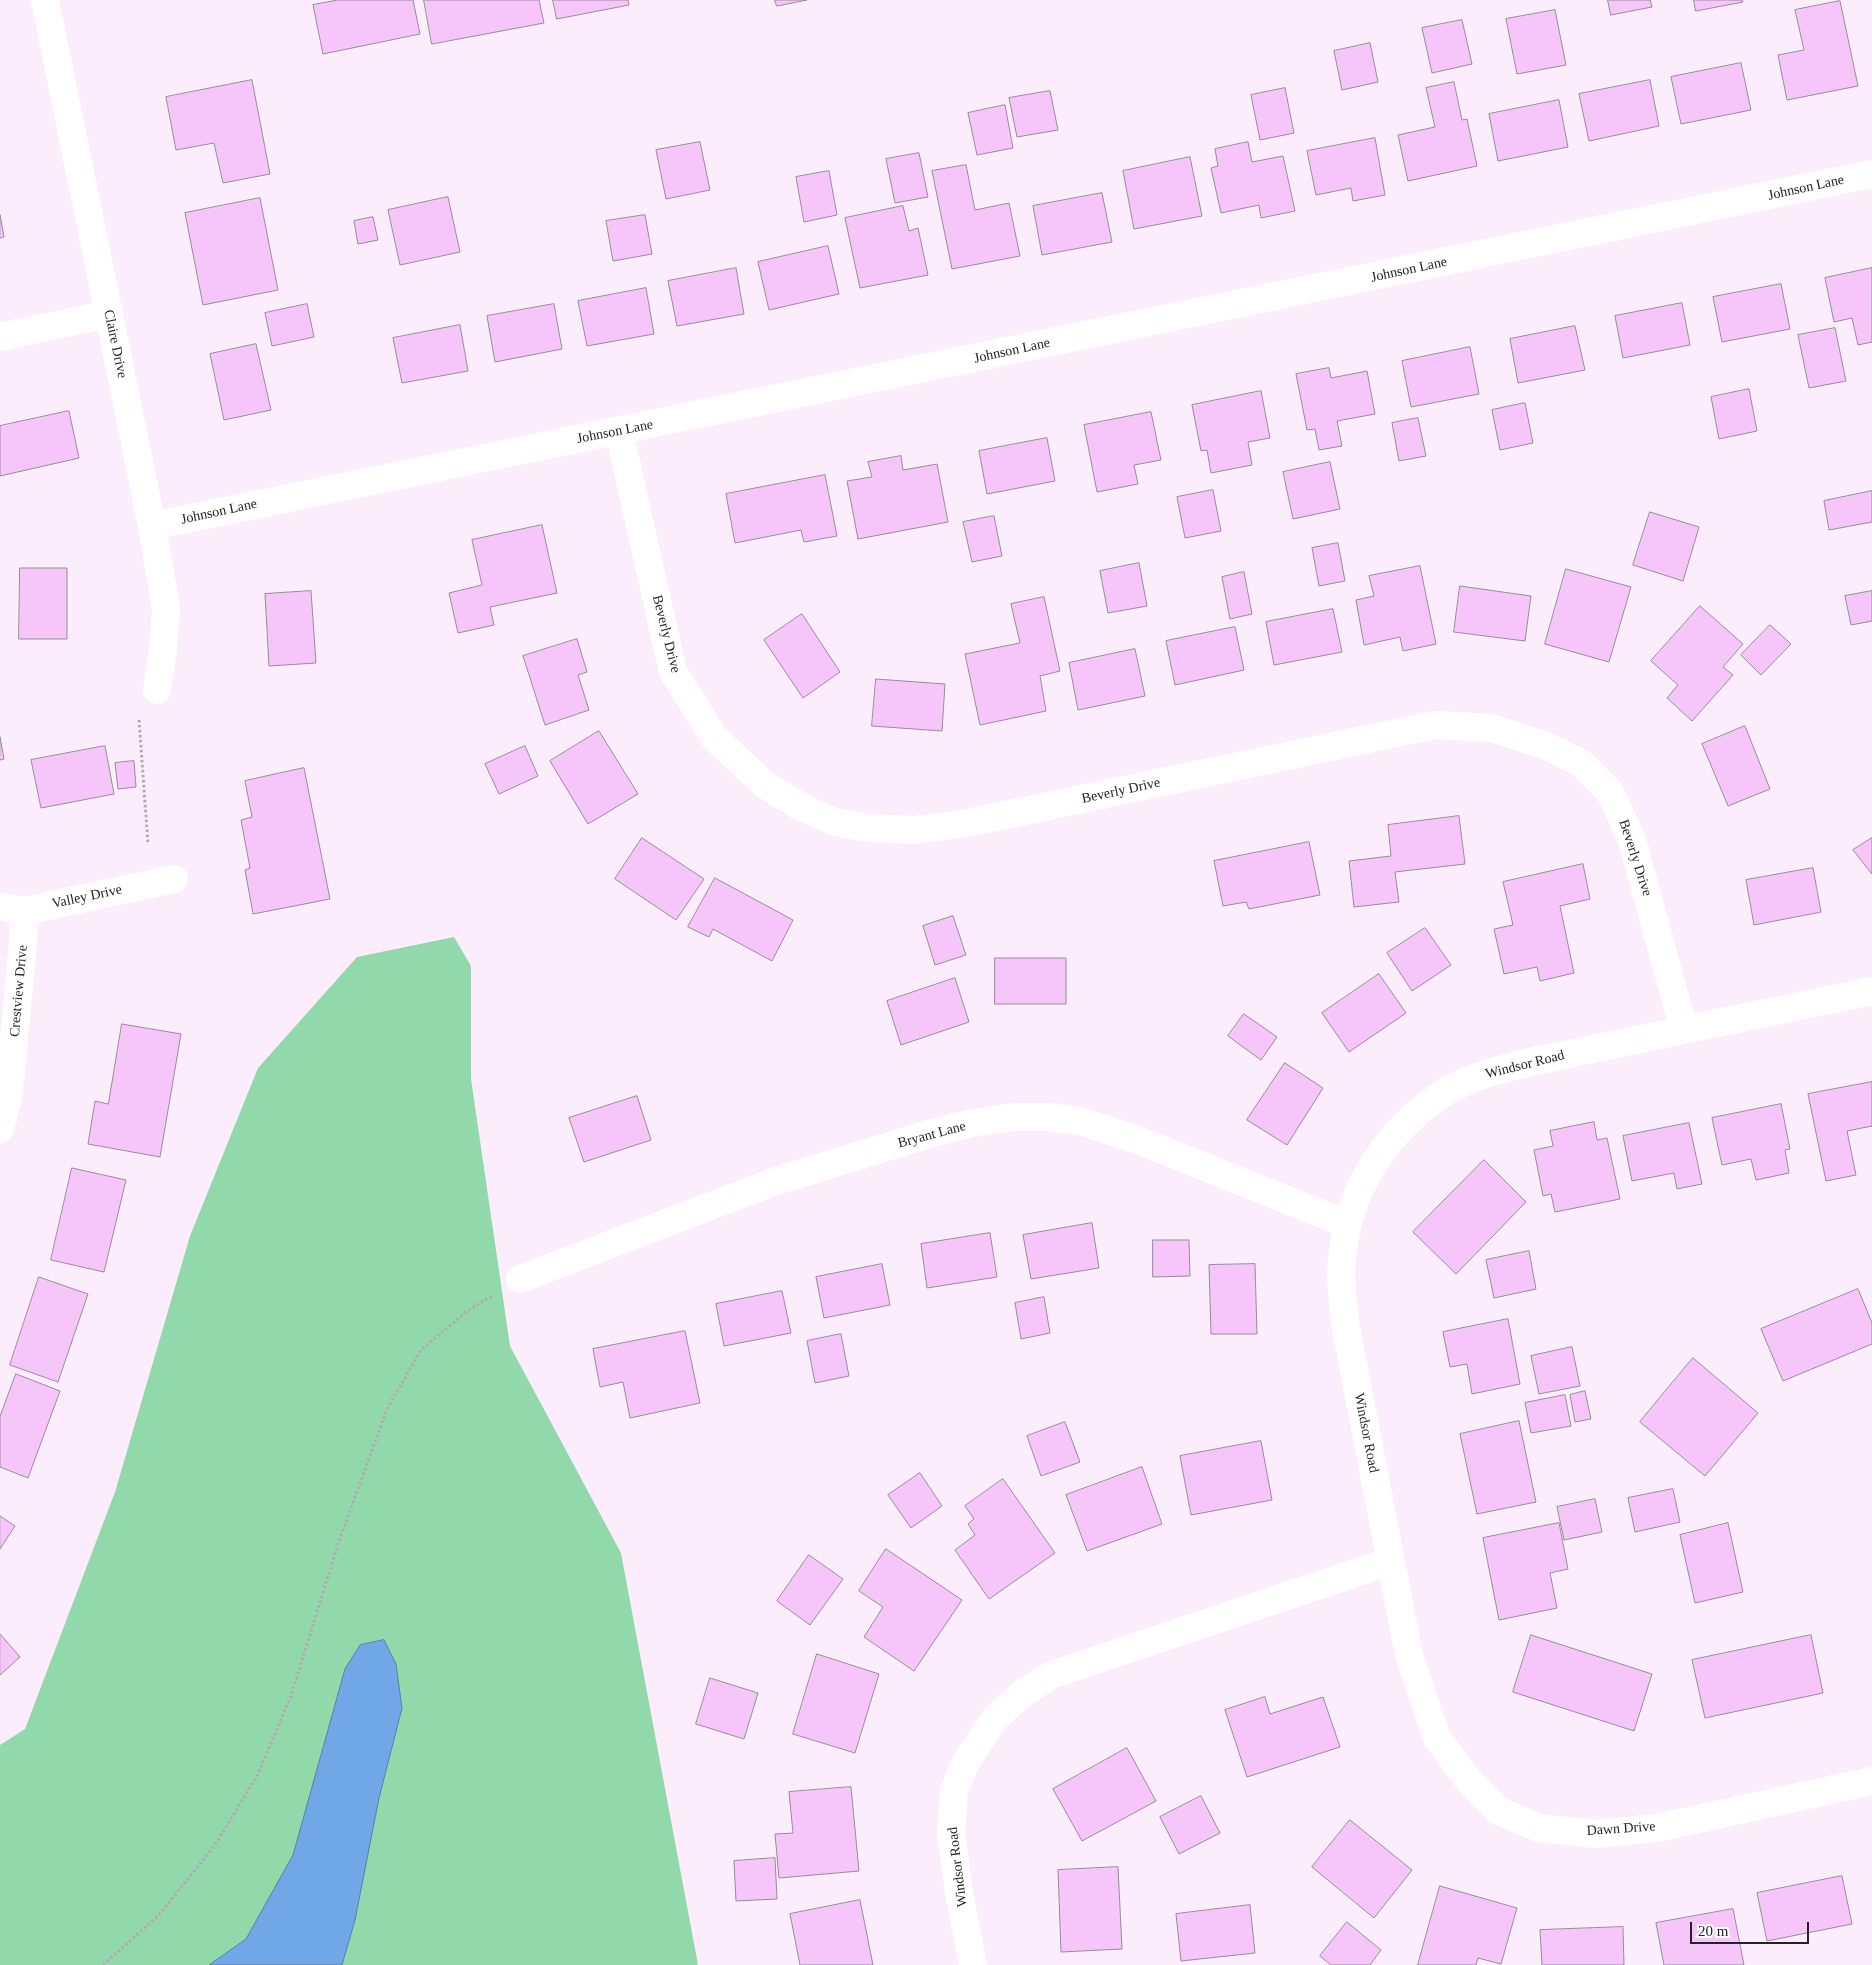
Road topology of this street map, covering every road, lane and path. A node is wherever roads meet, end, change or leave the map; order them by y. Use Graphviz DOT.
graph roads {
  1 [pos="45,0"];
  2 [pos="1872,174"];
  3 [pos="108,314"];
  4 [pos="0,337"];
  5 [pos="619,431"];
  6 [pos="152,526"];
  7 [pos="157,690"];
  8 [pos="139,716"];
  9 [pos="148,844"];
  10 [pos="174,879"];
  11 [pos="12,909"];
  12 [pos="1872,991"];
  13 [pos="1684,1030"];
  14 [pos="0,1129"];
  15 [pos="1348,1224"];
  16 [pos="520,1279"];
  17 [pos="1391,1560"];
  18 [pos="1872,1781"];
  19 [pos="103,1965"];
  20 [pos="974,1965"];
  1 -- 3 [label="street, Claire Drive"];
  2 -- 5 [label="street, Johnson Lane"];
  3 -- 4 [label="street"];
  3 -- 6 [label="street, Claire Drive"];
  5 -- 6 [label="street, Johnson Lane"];
  5 -- 13 [label="street, Beverly Drive"];
  6 -- 7 [label="street, Claire Drive"];
  8 -- 9 [label="path"];
  10 -- 11 [label="street, Valley Drive"];
  11 -- 14 [label="street, Crestview Drive"];
  12 -- 13 [label="street, Windsor Road"];
  13 -- 15 [label="street, Windsor Road"];
  15 -- 16 [label="street, Bryant Lane"];
  15 -- 17 [label="street, Windsor Road"];
  16 -- 19 [label="path"];
  17 -- 18 [label="street, Dawn Drive"];
  17 -- 20 [label="street, Windsor Road"];
}
